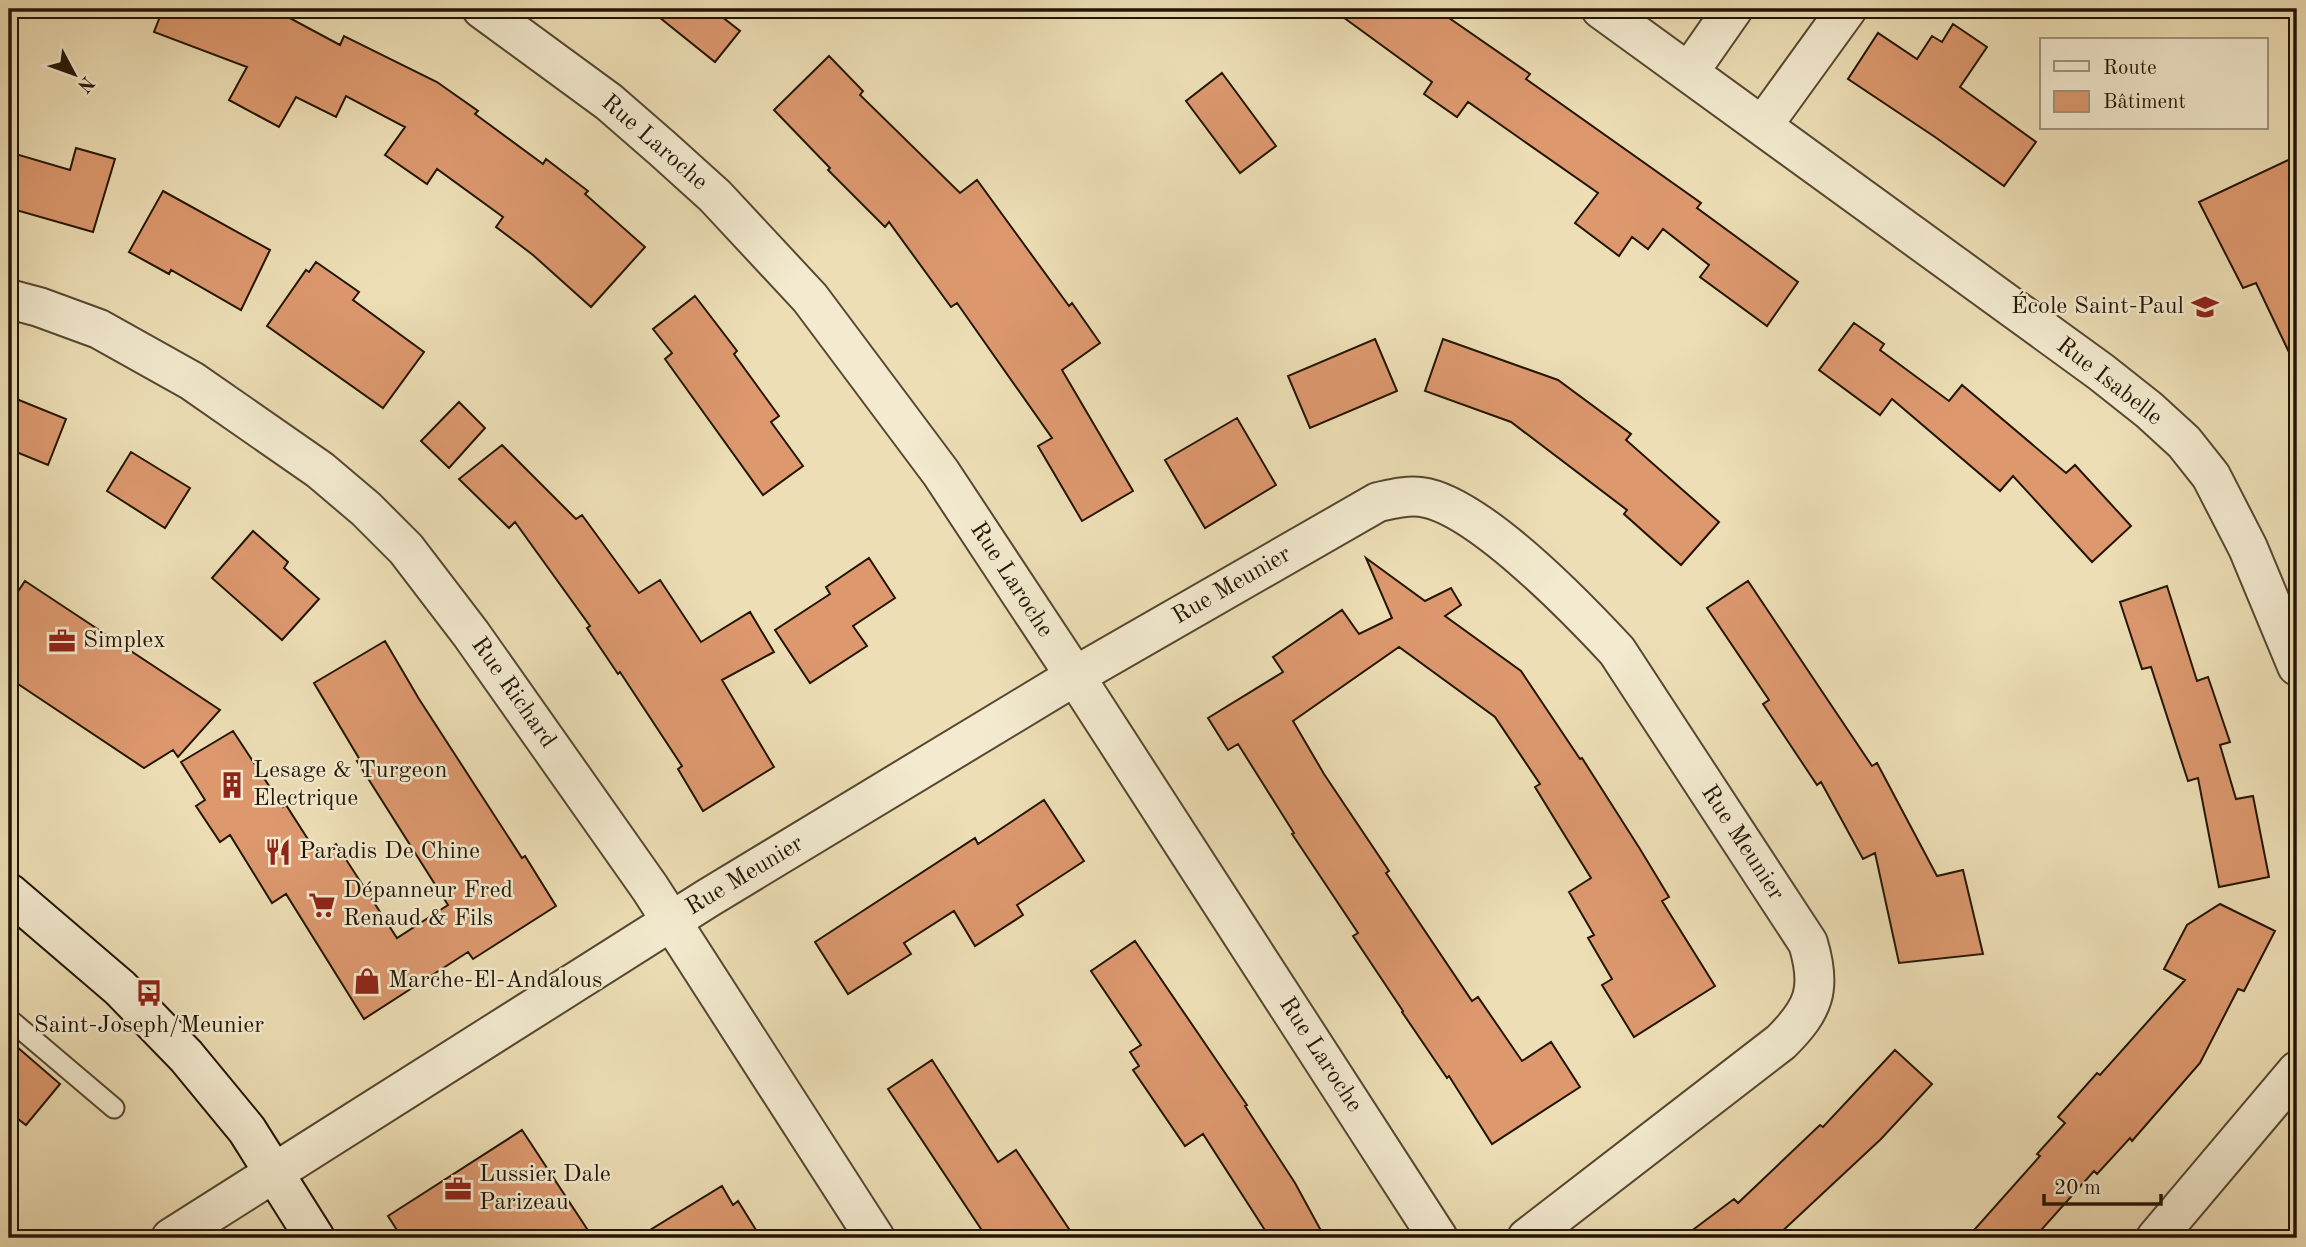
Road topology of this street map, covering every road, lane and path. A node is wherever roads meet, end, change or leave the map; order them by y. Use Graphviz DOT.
graph roads {
  1 [pos="482,9"];
  2 [pos="1601,9"];
  3 [pos="1733,9"];
  4 [pos="1847,9"];
  5 [pos="1689,72"];
  6 [pos="1763,125"];
  7 [pos="9,299"];
  8 [pos="2297,666"];
  9 [pos="1075,676"];
  10 [pos="9,893"];
  11 [pos="671,921"];
  12 [pos="9,1019"];
  13 [pos="2297,1071"];
  14 [pos="114,1108"];
  15 [pos="274,1174"];
  16 [pos="172,1238"];
  17 [pos="315,1238"];
  18 [pos="875,1238"];
  19 [pos="1438,1238"];
  20 [pos="1527,1238"];
  21 [pos="2156,1238"];
  1 -- 9 [label="street, Rue Laroche"];
  2 -- 5 [label="street, Rue Isabelle"];
  3 -- 5 [label="street"];
  4 -- 6 [label="street"];
  5 -- 6 [label="street, Rue Isabelle"];
  6 -- 8 [label="street, Rue Isabelle"];
  7 -- 11 [label="street, Rue Richard"];
  9 -- 11 [label="street, Rue Meunier"];
  9 -- 19 [label="street, Rue Laroche"];
  9 -- 20 [label="street, Rue Meunier"];
  10 -- 15 [label="street"];
  11 -- 15 [label="street, Rue Meunier"];
  11 -- 18 [label="street, Rue Richard"];
  12 -- 14 [label="lane"];
  13 -- 21 [label="street"];
  15 -- 16 [label="street, Rue Meunier"];
  15 -- 17 [label="street"];
}
